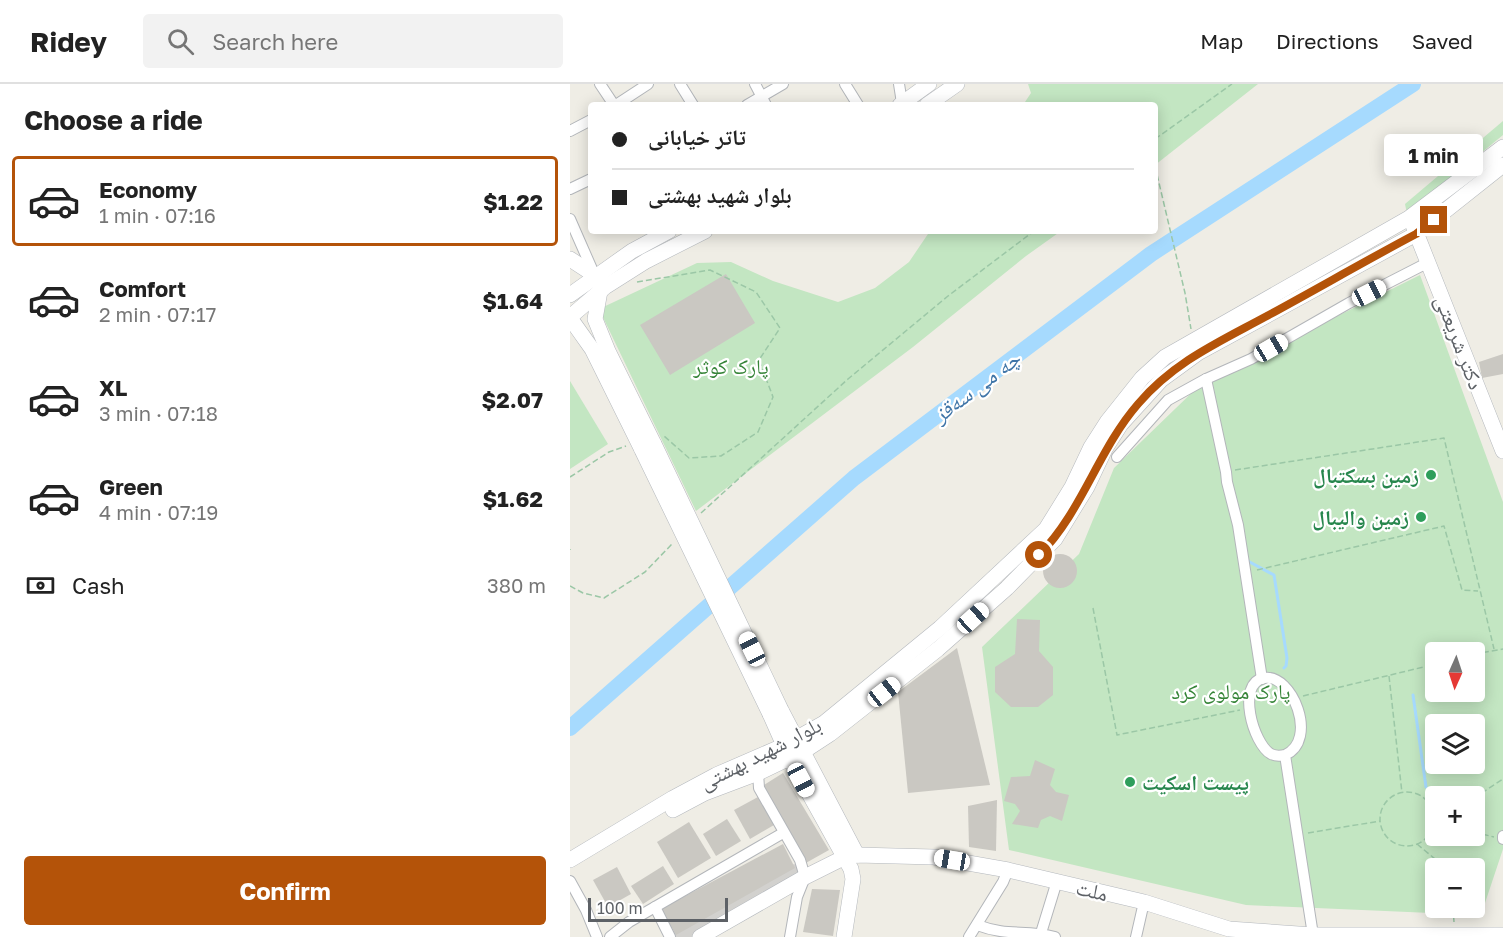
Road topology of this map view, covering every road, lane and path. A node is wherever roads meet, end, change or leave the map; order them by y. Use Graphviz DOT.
graph roads {
  1 [pos="600,84"];
  2 [pos="648,84"];
  3 [pos="681,84"];
  4 [pos="754,84"];
  5 [pos="783,84"];
  6 [pos="845,84"];
  7 [pos="899,84"];
  8 [pos="930,84"];
  9 [pos="957,84"];
  10 [pos="1232,84"];
  11 [pos="764,101"];
  12 [pos="613,102"];
  13 [pos="620,102"];
  14 [pos="691,102"];
  15 [pos="856,102"];
  16 [pos="901,102"];
  17 [pos="904,102"];
  18 [pos="931,102"];
  19 [pos="588,122"];
  20 [pos="570,131"];
  21 [pos="1158,138"];
  22 [pos="1503,147"];
  23 [pos="1503,165"];
  24 [pos="1158,179"];
  25 [pos="588,180"];
  26 [pos="570,189"];
  27 [pos="1410,218"];
  28 [pos="570,219"];
  29 [pos="663,234"];
  30 [pos="699,234"];
  31 [pos="1030,234"];
  32 [pos="1416,234"];
  33 [pos="570,259"];
  34 [pos="1429,262"];
  35 [pos="596,276"];
  36 [pos="628,284"];
  37 [pos="600,291"];
  38 [pos="570,295"];
  39 [pos="570,317"];
  40 [pos="570,342"];
  41 [pos="1193,342"];
  42 [pos="591,349"];
  43 [pos="1206,379"];
  44 [pos="647,443"];
  45 [pos="1503,451"];
  46 [pos="1117,457"];
  47 [pos="1226,472"];
  48 [pos="570,477"];
  49 [pos="698,517"];
  50 [pos="675,540"];
  51 [pos="1244,573"];
  52 [pos="570,586"];
  53 [pos="1479,591"];
  54 [pos="1093,608"];
  55 [pos="1494,650"];
  56 [pos="1503,650"];
  57 [pos="1485,652"];
  58 [pos="1425,667"];
  59 [pos="1389,675"];
  60 [pos="1262,679"];
  61 [pos="1294,699"];
  62 [pos="1249,708"];
  63 [pos="776,712"];
  64 [pos="801,744"];
  65 [pos="787,753"];
  66 [pos="1285,755"];
  67 [pos="758,773"];
  68 [pos="1503,779"];
  69 [pos="1485,791"];
  70 [pos="1402,793"];
  71 [pos="1425,800"];
  72 [pos="1380,821"];
  73 [pos="783,833"];
  74 [pos="1485,834"];
  75 [pos="1298,835"];
  76 [pos="1425,838"];
  77 [pos="1502,838"];
  78 [pos="1417,844"];
  79 [pos="850,857"];
  80 [pos="1434,858"];
  81 [pos="570,860"];
  82 [pos="1008,870"];
  83 [pos="570,871"];
  84 [pos="805,877"];
  85 [pos="570,881"];
  86 [pos="1057,881"];
  87 [pos="1144,902"];
  88 [pos="655,907"];
  89 [pos="1454,918"];
  90 [pos="977,925"];
  91 [pos="1041,933"];
  92 [pos="1228,933"];
  93 [pos="1454,934"];
  94 [pos="1313,935"];
  95 [pos="1503,935"];
  96 [pos="1018,936"];
  97 [pos="1422,936"];
  98 [pos="1482,936"];
  99 [pos="597,937"];
  100 [pos="610,937"];
  101 [pos="670,937"];
  102 [pos="700,937"];
  103 [pos="790,937"];
  104 [pos="844,937"];
  105 [pos="969,937"];
  106 [pos="1054,937"];
  107 [pos="1136,937"];
  1 -- 12 [label="street"];
  2 -- 13 [label="street"];
  3 -- 14 [label="street"];
  4 -- 11 [label="street"];
  5 -- 11 [label="street"];
  6 -- 15 [label="street"];
  7 -- 16 [label="street"];
  8 -- 17 [label="main road"];
  9 -- 18 [label="main road"];
  10 -- 21 [label="path"];
  19 -- 20 [label="street"];
  22 -- 27 [label="main road, بلوار شهید بهشتی"];
  23 -- 32 [label="main road, بلوار شهید بهشتی"];
  24 -- 41 [label="path"];
  25 -- 26 [label="street"];
  27 -- 32 [label="main road, دکتر شریعتی"];
  27 -- 41 [label="main road, بلوار شهید بهشتی"];
  28 -- 35 [label="street"];
  29 -- 35 [label="main road"];
  30 -- 37 [label="main road"];
  31 -- 49 [label="path"];
  32 -- 34 [label="main road, دکتر شریعتی"];
  32 -- 64 [label="main road, بلوار شهید بهشتی"];
  33 -- 35 [label="main road"];
  34 -- 43 [label="street"];
  34 -- 45 [label="main road, دکتر شریعتی"];
  35 -- 38 [label="main road"];
  36 -- 44 [label="path"];
  37 -- 39 [label="main road"];
  37 -- 44 [label="main road"];
  39 -- 42 [label="main road"];
  40 -- 42 [label="main road"];
  41 -- 64 [label="main road, بلوار شهید بهشتی"];
  42 -- 44 [label="main road"];
  43 -- 46 [label="street"];
  43 -- 47 [label="street"];
  44 -- 48 [label="path"];
  44 -- 63 [label="main road, bridge"];
  47 -- 51 [label="street"];
  47 -- 53 [label="path"];
  50 -- 52 [label="path"];
  51 -- 53 [label="path"];
  51 -- 60 [label="street"];
  53 -- 55 [label="path"];
  54 -- 62 [label="path"];
  55 -- 56 [label="path"];
  55 -- 57 [label="path"];
  58 -- 59 [label="path"];
  59 -- 61 [label="path"];
  59 -- 70 [label="path"];
  60 -- 61 [label="street"];
  60 -- 62 [label="street"];
  61 -- 66 [label="street"];
  62 -- 66 [label="street"];
  63 -- 64 [label="main road"];
  63 -- 65 [label="main road"];
  64 -- 65 [label="main road, بلوار شهید بهشتی"];
  64 -- 79 [label="main road"];
  65 -- 67 [label="main road, بلوار شهید بهشتی"];
  65 -- 79 [label="main road"];
  65 -- 81 [label="main road, بلوار شهید بهشتی"];
  66 -- 75 [label="street"];
  67 -- 73 [label="street"];
  67 -- 83 [label="main road, بلوار شهید بهشتی"];
  68 -- 69 [label="path"];
  70 -- 71 [label="path"];
  70 -- 72 [label="path"];
  72 -- 75 [label="path"];
  72 -- 78 [label="path"];
  73 -- 84 [label="street"];
  73 -- 88 [label="street"];
  74 -- 77 [label="path"];
  75 -- 94 [label="street"];
  76 -- 78 [label="path"];
  78 -- 80 [label="path"];
  79 -- 82 [label="main road, ملت"];
  79 -- 84 [label="main road, ملت"];
  79 -- 104 [label="main road"];
  82 -- 86 [label="main road, ملت"];
  82 -- 90 [label="street"];
  84 -- 102 [label="main road, ملت"];
  84 -- 103 [label="street"];
  85 -- 99 [label="street"];
  86 -- 87 [label="main road, ملت"];
  86 -- 91 [label="street"];
  87 -- 92 [label="main road, ملت"];
  87 -- 107 [label="street"];
  88 -- 100 [label="street"];
  88 -- 101 [label="street"];
  89 -- 93 [label="path"];
  90 -- 96 [label="street"];
  90 -- 105 [label="street"];
  91 -- 96 [label="street"];
  91 -- 106 [label="street"];
  92 -- 94 [label="main road, ملت"];
  93 -- 97 [label="main road, ملت"];
  93 -- 98 [label="main road, ملت"];
  94 -- 97 [label="main road, ملت"];
  95 -- 98 [label="main road, ملت"];
}
